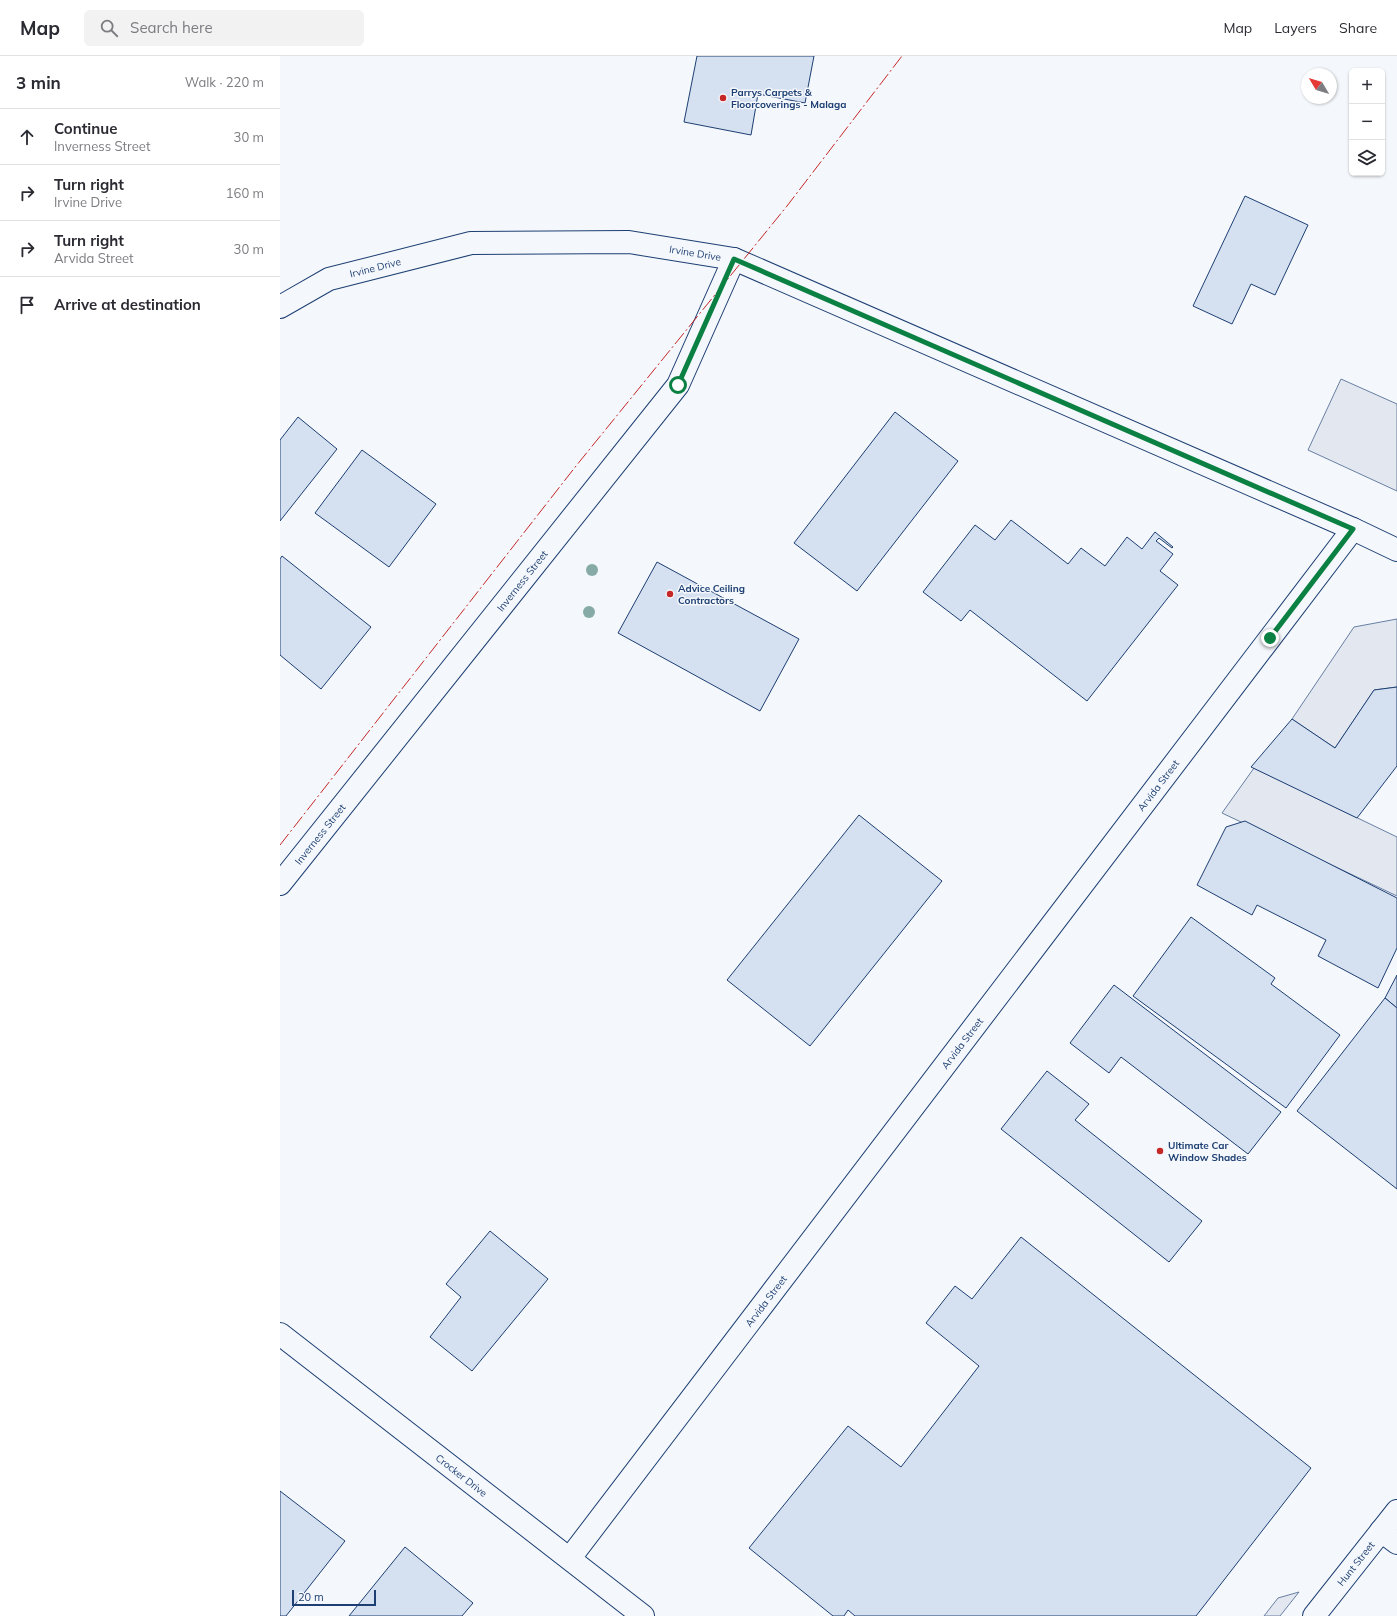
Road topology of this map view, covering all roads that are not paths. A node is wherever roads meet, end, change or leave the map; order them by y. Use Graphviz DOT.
graph roads {
  1 [pos="734,259"];
  2 [pos="280,307"];
  3 [pos="1353,529"];
  4 [pos="1397,550"];
  5 [pos="280,884"];
  6 [pos="280,1334"];
  7 [pos="1397,1511"];
  8 [pos="1389,1537"];
  9 [pos="570,1558"];
  10 [pos="643,1616"];
  11 [pos="1314,1616"];
  1 -- 2 [label="street, Irvine Drive"];
  1 -- 3 [label="street, Irvine Drive"];
  1 -- 5 [label="street, Inverness Street"];
  3 -- 4 [label="street, Irvine Drive"];
  3 -- 9 [label="street, Arvida Street"];
  6 -- 9 [label="street, Crocker Drive"];
  7 -- 8 [label="street, Hunt Street"];
  8 -- 11 [label="street, Hunt Street"];
  9 -- 10 [label="street, Crocker Drive"];
}
